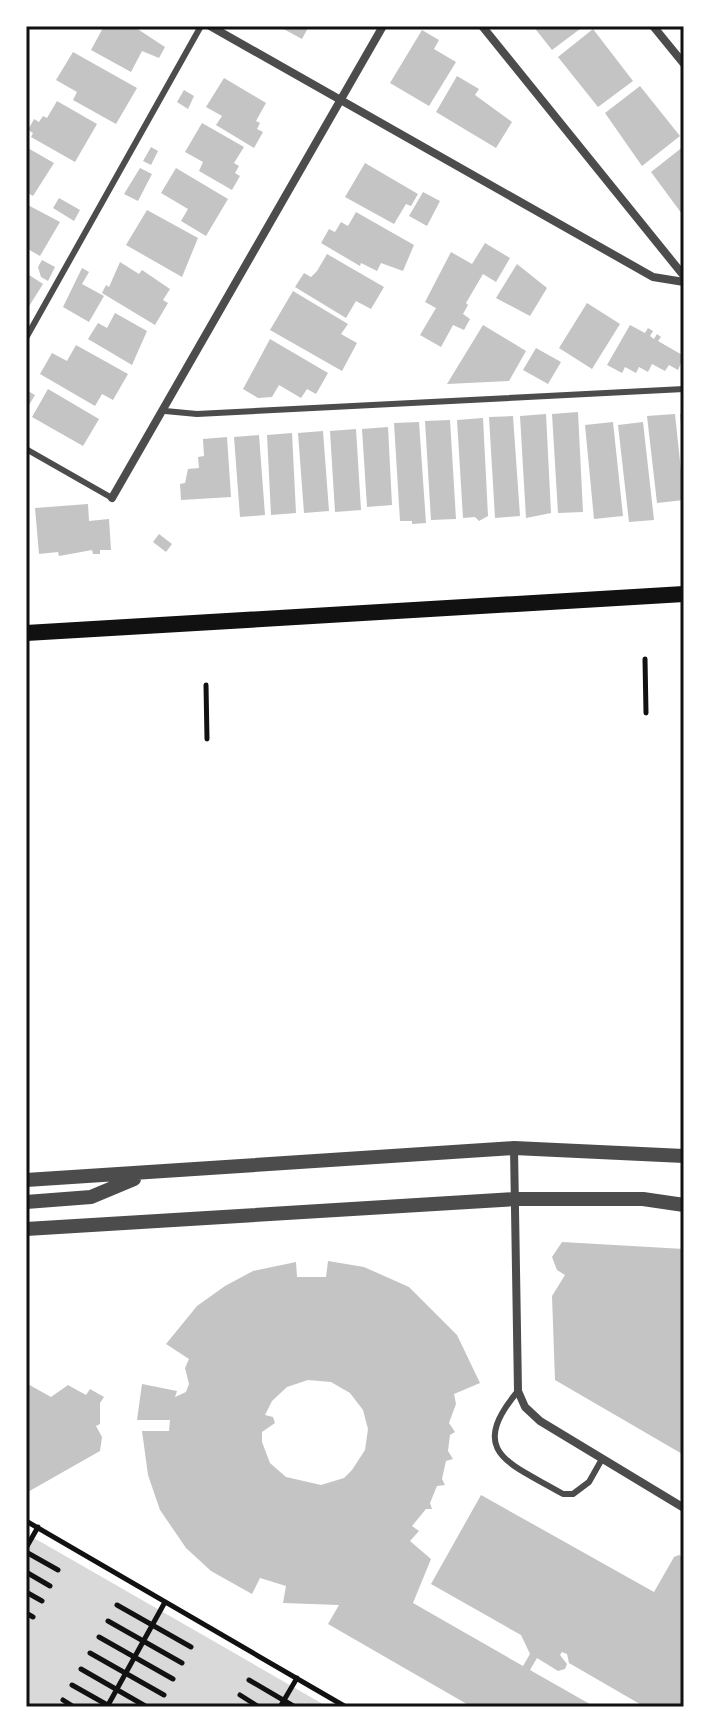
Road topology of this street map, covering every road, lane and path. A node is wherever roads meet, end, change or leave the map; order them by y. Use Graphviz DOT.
graph roads {
  1 [pos="201,26"];
  2 [pos="210,26"];
  3 [pos="383,26"];
  4 [pos="482,26"];
  5 [pos="653,26"];
  6 [pos="684,64"];
  7 [pos="342,100"];
  8 [pos="684,279"];
  9 [pos="26,338"];
  10 [pos="684,389"];
  11 [pos="165,411"];
  12 [pos="26,449"];
  13 [pos="112,498"];
  14 [pos="684,594"];
  15 [pos="26,633"];
  16 [pos="645,659"];
  17 [pos="206,685"];
  18 [pos="646,713"];
  19 [pos="207,739"];
  20 [pos="514,1148"];
  21 [pos="684,1156"];
  22 [pos="146,1174"];
  23 [pos="26,1180"];
  24 [pos="516,1199"];
  25 [pos="26,1202"];
  26 [pos="684,1205"];
  27 [pos="26,1229"];
  28 [pos="518,1391"];
  29 [pos="602,1459"];
  30 [pos="684,1508"];
  31 [pos="26,1521"];
  32 [pos="38,1527"];
  33 [pos="26,1550"];
  34 [pos="58,1570"];
  35 [pos="26,1572"];
  36 [pos="50,1586"];
  37 [pos="26,1592"];
  38 [pos="42,1601"];
  39 [pos="165,1602"];
  40 [pos="117,1605"];
  41 [pos="26,1613"];
  42 [pos="33,1617"];
  43 [pos="108,1621"];
  44 [pos="99,1637"];
  45 [pos="191,1647"];
  46 [pos="90,1653"];
  47 [pos="182,1663"];
  48 [pos="81,1669"];
  49 [pos="297,1678"];
  50 [pos="173,1679"];
  51 [pos="249,1680"];
  52 [pos="72,1685"];
  53 [pos="164,1695"];
  54 [pos="240,1695"];
  55 [pos="63,1700"];
  56 [pos="74,1707"];
  57 [pos="109,1707"];
  58 [pos="147,1707"];
  59 [pos="259,1707"];
  60 [pos="280,1707"];
  61 [pos="295,1707"];
  62 [pos="346,1707"];
  1 -- 9 [label="lane"];
  2 -- 7 [label="street"];
  3 -- 7 [label="street"];
  4 -- 8 [label="street"];
  5 -- 6 [label="street"];
  7 -- 8 [label="street"];
  7 -- 11 [label="street"];
  10 -- 11 [label="lane"];
  11 -- 13 [label="street"];
  12 -- 13 [label="lane"];
  14 -- 15 [label="main road"];
  16 -- 18 [label="path"];
  17 -- 19 [label="path"];
  20 -- 21 [label="street"];
  20 -- 22 [label="street"];
  20 -- 24 [label="street"];
  22 -- 23 [label="street"];
  22 -- 25 [label="street"];
  24 -- 26 [label="street"];
  24 -- 27 [label="street"];
  24 -- 28 [label="street"];
  28 -- 29 [label="street"];
  28 -- 29 [label="lane"];
  29 -- 30 [label="street"];
  31 -- 32 [label="path"];
  32 -- 33 [label="path"];
  32 -- 39 [label="path"];
  33 -- 34 [label="path"];
  35 -- 36 [label="path"];
  37 -- 38 [label="path"];
  39 -- 49 [label="path"];
  39 -- 57 [label="path"];
  40 -- 45 [label="path"];
  41 -- 42 [label="path"];
  43 -- 47 [label="path"];
  44 -- 50 [label="path"];
  46 -- 53 [label="path"];
  48 -- 58 [label="path"];
  49 -- 60 [label="path"];
  49 -- 62 [label="path"];
  51 -- 61 [label="path"];
  52 -- 57 [label="path"];
  54 -- 59 [label="path"];
  55 -- 56 [label="path"];
}
